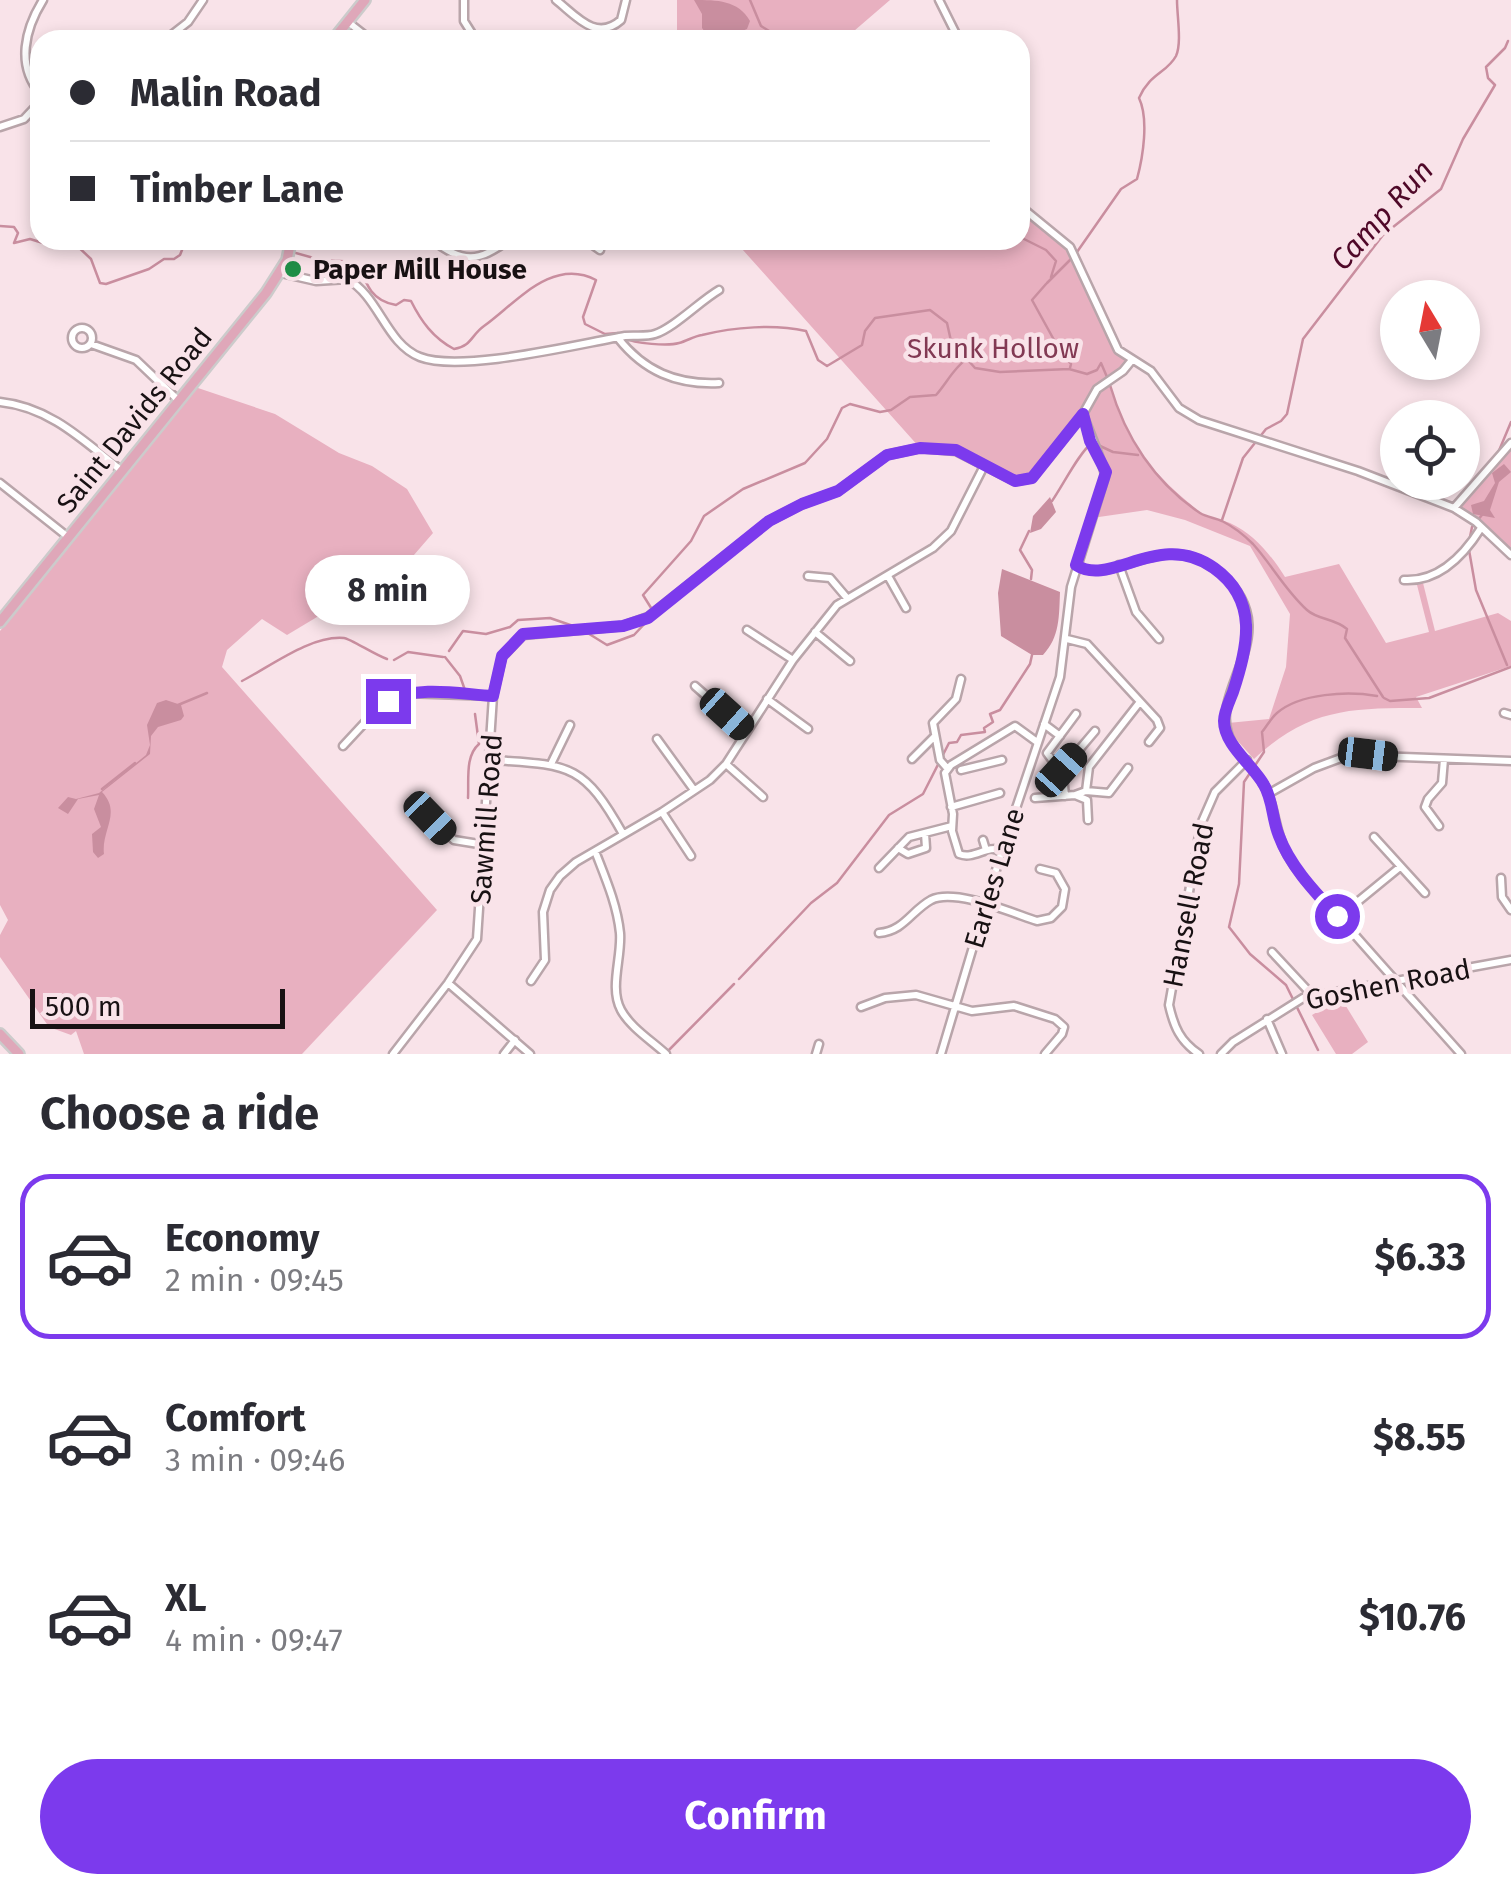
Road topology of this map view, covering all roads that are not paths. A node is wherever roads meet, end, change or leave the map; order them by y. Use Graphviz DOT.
graph roads {
  1 [pos="43,0"];
  2 [pos="203,0"];
  3 [pos="365,0"];
  4 [pos="464,0"];
  5 [pos="556,0"];
  6 [pos="626,0"];
  7 [pos="939,0"];
  8 [pos="348,22"];
  9 [pos="178,30"];
  10 [pos="341,30"];
  11 [pos="358,30"];
  12 [pos="470,30"];
  13 [pos="954,30"];
  14 [pos="30,78"];
  15 [pos="30,113"];
  16 [pos="0,127"];
  17 [pos="1030,214"];
  18 [pos="289,250"];
  19 [pos="448,250"];
  20 [pos="494,250"];
  21 [pos="281,272"];
  22 [pos="718,290"];
  23 [pos="620,337"];
  24 [pos="90,344"];
  25 [pos="1132,360"];
  26 [pos="719,383"];
  27 [pos="179,401"];
  28 [pos="0,402"];
  29 [pos="1083,414"];
  30 [pos="1511,442"];
  31 [pos="984,466"];
  32 [pos="122,472"];
  33 [pos="0,482"];
  34 [pos="1454,508"];
  35 [pos="1482,528"];
  36 [pos="68,537"];
  37 [pos="1511,555"];
  38 [pos="1076,565"];
  39 [pos="1119,565"];
  40 [pos="808,576"];
  41 [pos="888,576"];
  42 [pos="1404,580"];
  43 [pos="847,598"];
  44 [pos="906,608"];
  45 [pos="0,622"];
  46 [pos="747,630"];
  47 [pos="816,632"];
  48 [pos="1066,638"];
  49 [pos="1159,640"];
  50 [pos="793,660"];
  51 [pos="850,661"];
  52 [pos="961,679"];
  53 [pos="695,686"];
  54 [pos="493,696"];
  55 [pos="767,700"];
  56 [pos="1139,703"];
  57 [pos="1076,714"];
  58 [pos="1044,724"];
  59 [pos="570,725"];
  60 [pos="808,729"];
  61 [pos="745,730"];
  62 [pos="1094,731"];
  63 [pos="1060,736"];
  64 [pos="934,737"];
  65 [pos="657,739"];
  66 [pos="1037,742"];
  67 [pos="1149,742"];
  68 [pos="343,746"];
  69 [pos="978,749"];
  70 [pos="912,759"];
  71 [pos="492,760"];
  72 [pos="1002,760"];
  73 [pos="1246,760"];
  74 [pos="1444,760"];
  75 [pos="1511,761"];
  76 [pos="550,764"];
  77 [pos="726,764"];
  78 [pos="982,765"];
  79 [pos="947,768"];
  80 [pos="1128,768"];
  81 [pos="961,770"];
  82 [pos="1061,770"];
  83 [pos="694,790"];
  84 [pos="1086,791"];
  85 [pos="1000,793"];
  86 [pos="1268,794"];
  87 [pos="1075,795"];
  88 [pos="1065,796"];
  89 [pos="763,797"];
  90 [pos="1035,798"];
  91 [pos="951,806"];
  92 [pos="662,812"];
  93 [pos="426,814"];
  94 [pos="1088,820"];
  95 [pos="952,826"];
  96 [pos="1439,826"];
  97 [pos="925,832"];
  98 [pos="622,834"];
  99 [pos="1374,837"];
  100 [pos="983,840"];
  101 [pos="485,845"];
  102 [pos="898,848"];
  103 [pos="986,850"];
  104 [pos="1002,850"];
  105 [pos="595,851"];
  106 [pos="691,856"];
  107 [pos="1400,867"];
  108 [pos="878,868"];
  109 [pos="1040,869"];
  110 [pos="1501,878"];
  111 [pos="1425,893"];
  112 [pos="985,906"];
  113 [pos="1511,910"];
  114 [pos="1339,918"];
  115 [pos="879,933"];
  116 [pos="1272,952"];
  117 [pos="1511,960"];
  118 [pos="531,981"];
  119 [pos="1395,982"];
  120 [pos="448,983"];
  121 [pos="1312,995"];
  122 [pos="861,1006"];
  123 [pos="955,1007"];
  124 [pos="1267,1019"];
  125 [pos="1,1039"];
  126 [pos="515,1040"];
  127 [pos="819,1044"];
  128 [pos="16,1054"];
  129 [pos="393,1054"];
  130 [pos="504,1054"];
  131 [pos="530,1054"];
  132 [pos="666,1054"];
  133 [pos="816,1054"];
  134 [pos="941,1054"];
  135 [pos="1045,1054"];
  136 [pos="1199,1054"];
  137 [pos="1221,1054"];
  138 [pos="1282,1054"];
  139 [pos="1461,1054"];
  1 -- 14 [label="street"];
  2 -- 9 [label="street"];
  3 -- 8 [label="main road"];
  4 -- 12 [label="street"];
  5 -- 6 [label="street"];
  7 -- 13 [label="street"];
  8 -- 10 [label="main road"];
  8 -- 11 [label="street"];
  15 -- 16 [label="street"];
  17 -- 25 [label="street"];
  18 -- 21 [label="main road, Saint Davids Road"];
  19 -- 20 [label="street"];
  21 -- 23 [label="street"];
  21 -- 27 [label="main road, Saint Davids Road"];
  22 -- 23 [label="street"];
  23 -- 26 [label="street"];
  24 -- 27 [label="street"];
  25 -- 29 [label="street, Sawmill Road"];
  25 -- 34 [label="street"];
  27 -- 32 [label="main road, Saint Davids Road"];
  28 -- 32 [label="street"];
  29 -- 31 [label="street, Sawmill Road"];
  29 -- 38 [label="street, Earles Lane"];
  30 -- 34 [label="street"];
  31 -- 41 [label="street"];
  31 -- 54 [label="street, Sawmill Road"];
  32 -- 36 [label="main road, Saint Davids Road"];
  33 -- 36 [label="street"];
  34 -- 35 [label="street"];
  35 -- 37 [label="street"];
  35 -- 42 [label="street"];
  36 -- 45 [label="main road, Saint Davids Road"];
  38 -- 39 [label="street"];
  38 -- 48 [label="street, Earles Lane"];
  39 -- 49 [label="street"];
  39 -- 73 [label="street"];
  40 -- 43 [label="street"];
  41 -- 43 [label="street"];
  41 -- 44 [label="street"];
  43 -- 47 [label="street"];
  46 -- 50 [label="street"];
  47 -- 50 [label="street"];
  47 -- 51 [label="street"];
  48 -- 56 [label="street"];
  48 -- 58 [label="street, Earles Lane"];
  50 -- 55 [label="street"];
  52 -- 64 [label="street"];
  53 -- 61 [label="street"];
  54 -- 68 [label="street"];
  54 -- 71 [label="street, Sawmill Road"];
  55 -- 60 [label="street"];
  55 -- 61 [label="street"];
  56 -- 67 [label="street"];
  56 -- 84 [label="street"];
  57 -- 63 [label="street"];
  58 -- 63 [label="street"];
  58 -- 66 [label="street, Earles Lane"];
  59 -- 76 [label="street"];
  61 -- 77 [label="street"];
  62 -- 82 [label="street"];
  63 -- 82 [label="street"];
  64 -- 70 [label="street"];
  64 -- 79 [label="street"];
  65 -- 83 [label="street"];
  66 -- 69 [label="street"];
  66 -- 104 [label="street, Earles Lane"];
  69 -- 78 [label="street"];
  69 -- 79 [label="street"];
  71 -- 76 [label="street"];
  71 -- 101 [label="street, Sawmill Road"];
  72 -- 78 [label="street"];
  73 -- 86 [label="street"];
  73 -- 136 [label="street, Hansell Road"];
  74 -- 75 [label="street"];
  74 -- 86 [label="street"];
  74 -- 96 [label="street"];
  76 -- 98 [label="street"];
  77 -- 83 [label="street"];
  77 -- 89 [label="street"];
  78 -- 81 [label="street"];
  79 -- 91 [label="street"];
  80 -- 84 [label="street"];
  82 -- 88 [label="street"];
  83 -- 92 [label="street"];
  84 -- 87 [label="street"];
  85 -- 91 [label="street"];
  86 -- 114 [label="street"];
  87 -- 88 [label="street"];
  87 -- 94 [label="street"];
  88 -- 90 [label="street"];
  91 -- 95 [label="street"];
  92 -- 98 [label="street"];
  92 -- 106 [label="street"];
  93 -- 101 [label="street"];
  95 -- 97 [label="street"];
  95 -- 103 [label="street"];
  97 -- 102 [label="street"];
  97 -- 102 [label="street"];
  98 -- 105 [label="street"];
  99 -- 107 [label="street"];
  100 -- 103 [label="street"];
  101 -- 120 [label="street, Sawmill Road"];
  102 -- 108 [label="street"];
  103 -- 104 [label="street"];
  104 -- 112 [label="street, Earles Lane"];
  105 -- 118 [label="street"];
  105 -- 132 [label="street"];
  107 -- 111 [label="street"];
  107 -- 114 [label="street"];
  109 -- 112 [label="street"];
  110 -- 113 [label="street"];
  112 -- 115 [label="street"];
  112 -- 123 [label="street, Earles Lane"];
  114 -- 119 [label="street"];
  116 -- 121 [label="street"];
  117 -- 119 [label="street, Goshen Road"];
  119 -- 121 [label="street, Goshen Road"];
  119 -- 139 [label="street"];
  120 -- 126 [label="street"];
  120 -- 129 [label="street, Sawmill Road"];
  121 -- 124 [label="street, Goshen Road"];
  122 -- 123 [label="street"];
  123 -- 134 [label="street, Earles Lane"];
  123 -- 135 [label="street"];
  124 -- 137 [label="street, Goshen Road"];
  124 -- 138 [label="street"];
  125 -- 128 [label="main road"];
  126 -- 130 [label="street"];
  126 -- 131 [label="street"];
  127 -- 133 [label="street"];
}
